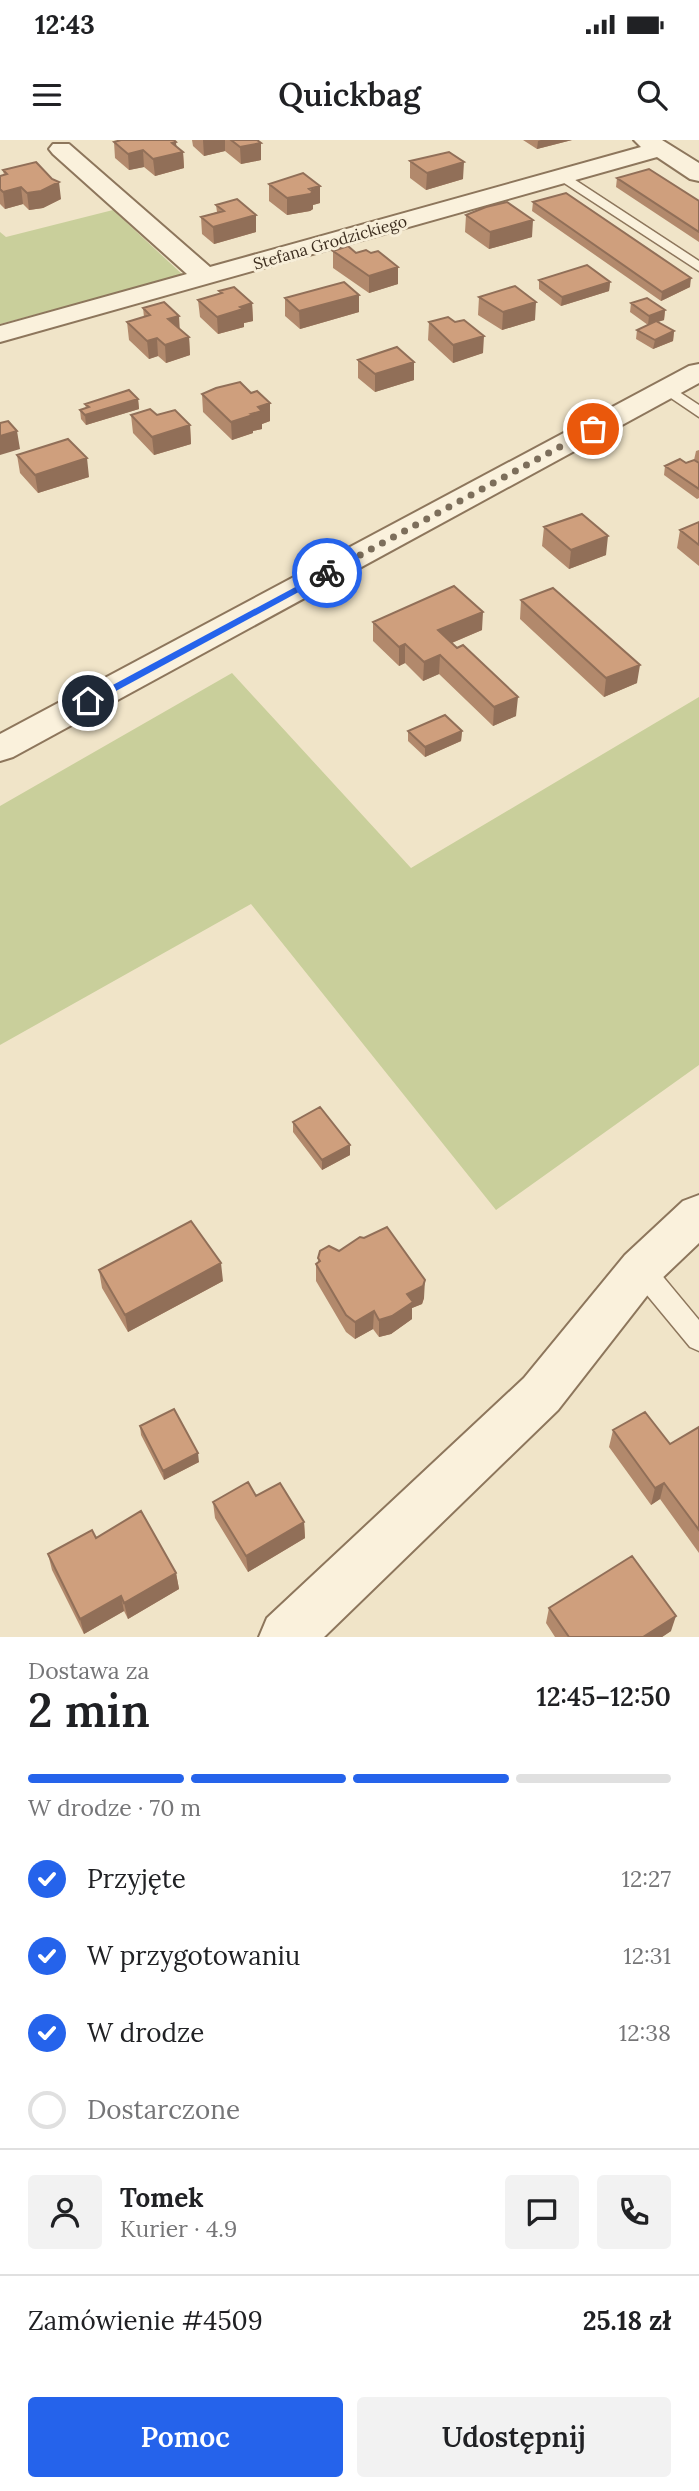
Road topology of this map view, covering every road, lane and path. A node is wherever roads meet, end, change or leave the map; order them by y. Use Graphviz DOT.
graph roads {
  1 [pos="86,143"];
  2 [pos="653,144"];
  3 [pos="699,174"];
  4 [pos="563,176"];
  5 [pos="699,267"];
  6 [pos="206,277"];
  7 [pos="0,334"];
  8 [pos="699,372"];
  9 [pos="667,389"];
  10 [pos="699,412"];
  11 [pos="0,749"];
  12 [pos="699,1214"];
  13 [pos="641,1269"];
  14 [pos="699,1339"];
  15 [pos="286,1637"];
  1 -- 6 [label="street"];
  2 -- 3 [label="street"];
  2 -- 4 [label="street, Stefana Grodzickiego"];
  4 -- 5 [label="lane"];
  4 -- 6 [label="street, Stefana Grodzickiego"];
  6 -- 7 [label="street, Stefana Grodzickiego"];
  8 -- 9 [label="street"];
  9 -- 10 [label="lane"];
  9 -- 11 [label="street"];
  12 -- 13 [label="street"];
  13 -- 14 [label="lane"];
  13 -- 15 [label="street"];
}
